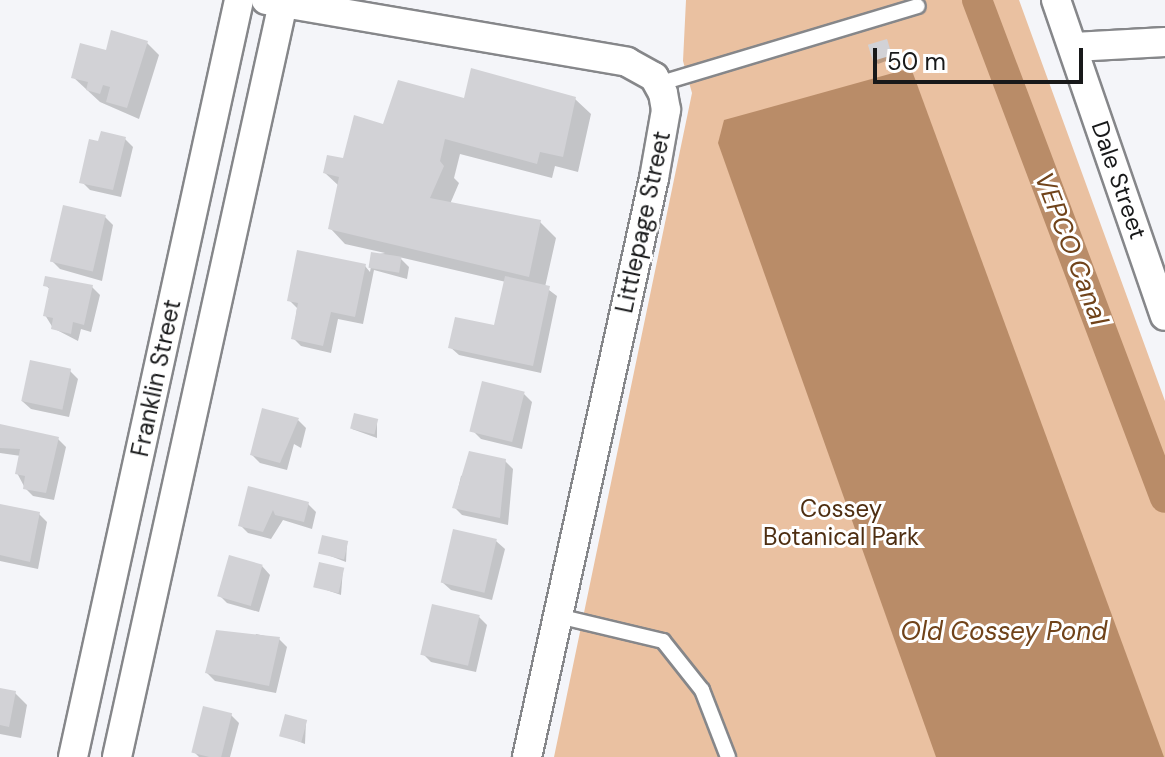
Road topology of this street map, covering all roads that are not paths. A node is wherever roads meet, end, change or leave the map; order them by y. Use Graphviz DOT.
graph roads {
  1 [pos="239,0"];
  2 [pos="1056,0"];
  3 [pos="275,2"];
  4 [pos="918,6"];
  5 [pos="1165,42"];
  6 [pos="1074,47"];
  7 [pos="658,84"];
  8 [pos="1165,316"];
  9 [pos="558,616"];
  10 [pos="73,757"];
  11 [pos="117,757"];
  12 [pos="527,757"];
  13 [pos="728,757"];
  1 -- 10 [label="street, Franklin Street"];
  2 -- 6 [label="street, Dale Street"];
  3 -- 7 [label="street"];
  3 -- 11 [label="street, Franklin Street"];
  4 -- 7 [label="lane"];
  5 -- 6 [label="street"];
  6 -- 8 [label="street, Dale Street"];
  7 -- 9 [label="street, Littlepage Street"];
  9 -- 12 [label="street, Littlepage Street"];
  9 -- 13 [label="lane"];
}
